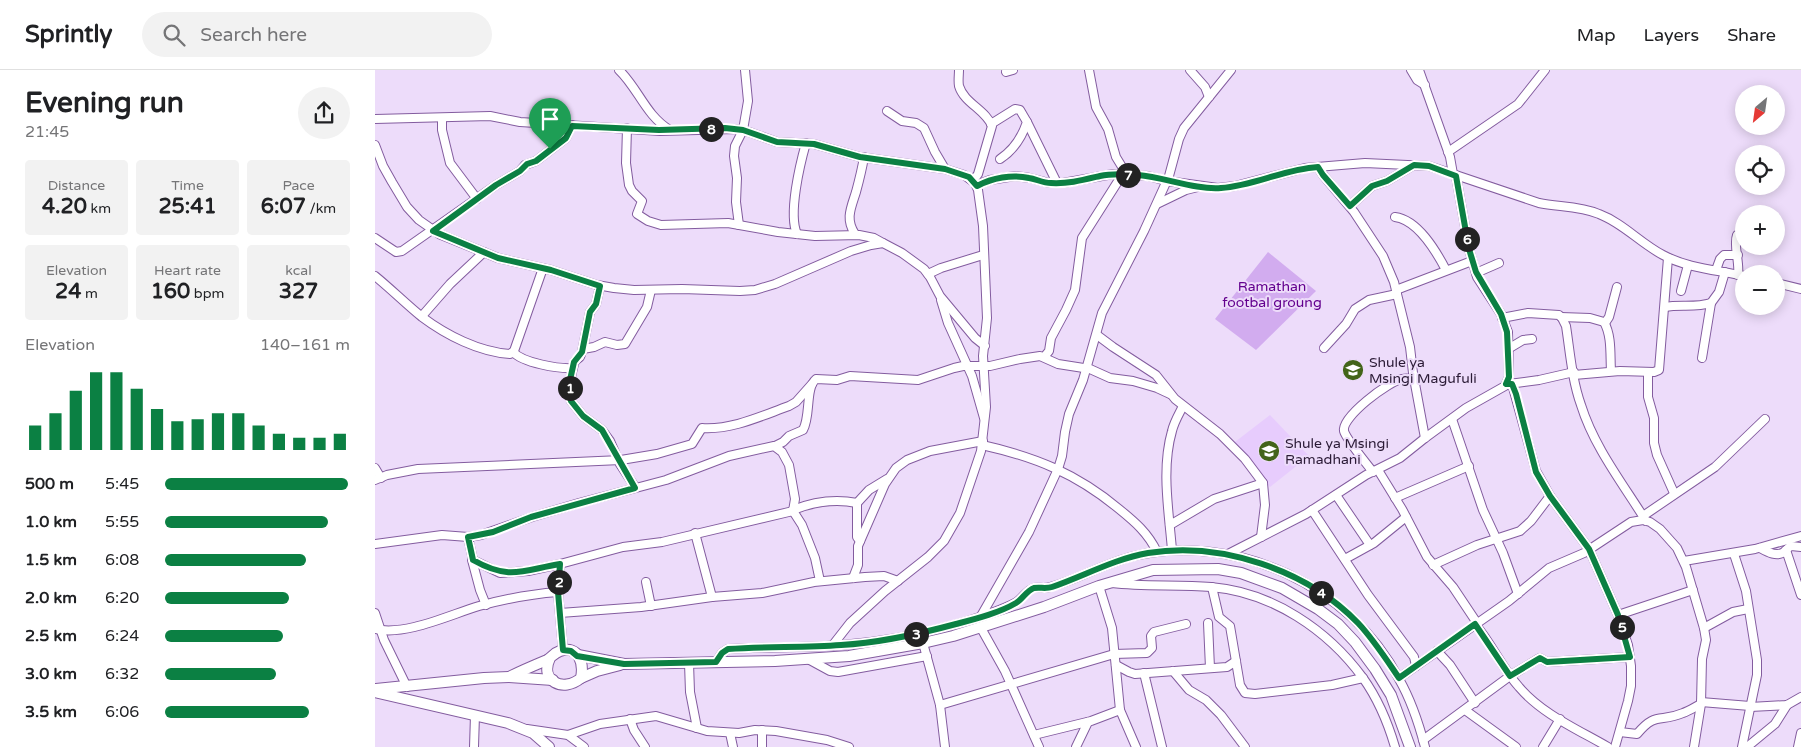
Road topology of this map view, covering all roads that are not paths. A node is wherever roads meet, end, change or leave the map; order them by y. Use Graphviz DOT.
graph roads {
  1 [pos="619,70"];
  2 [pos="745,70"];
  3 [pos="959,70"];
  4 [pos="1089,70"];
  5 [pos="1190,70"];
  6 [pos="1231,70"];
  7 [pos="1411,70"];
  8 [pos="1419,70"];
  9 [pos="1545,70"];
  10 [pos="1425,85"];
  11 [pos="1209,97"];
  12 [pos="887,111"];
  13 [pos="442,118"];
  14 [pos="375,119"];
  15 [pos="1027,122"];
  16 [pos="991,124"];
  17 [pos="572,126"];
  18 [pos="627,128"];
  19 [pos="672,130"];
  20 [pos="743,130"];
  21 [pos="806,143"];
  22 [pos="375,145"];
  23 [pos="1448,152"];
  24 [pos="864,157"];
  25 [pos="1000,159"];
  26 [pos="1414,165"];
  27 [pos="1318,167"];
  28 [pos="945,169"];
  29 [pos="1124,175"];
  30 [pos="1455,175"];
  31 [pos="1167,181"];
  32 [pos="975,183"];
  33 [pos="1057,183"];
  34 [pos="1202,186"];
  35 [pos="477,199"];
  36 [pos="1157,204"];
  37 [pos="1350,206"];
  38 [pos="1395,216"];
  39 [pos="739,225"];
  40 [pos="433,231"];
  41 [pos="797,234"];
  42 [pos="855,234"];
  43 [pos="375,238"];
  44 [pos="883,244"];
  45 [pos="484,252"];
  46 [pos="983,255"];
  47 [pos="1735,255"];
  48 [pos="1738,255"];
  49 [pos="1668,258"];
  50 [pos="1472,261"];
  51 [pos="1499,263"];
  52 [pos="1688,265"];
  53 [pos="1739,265"];
  54 [pos="543,268"];
  55 [pos="1446,270"];
  56 [pos="1716,270"];
  57 [pos="1476,272"];
  58 [pos="1725,272"];
  59 [pos="928,274"];
  60 [pos="1735,274"];
  61 [pos="375,276"];
  62 [pos="382,282"];
  63 [pos="1785,285"];
  64 [pos="600,286"];
  65 [pos="1617,287"];
  66 [pos="375,288"];
  67 [pos="1801,289"];
  68 [pos="651,290"];
  69 [pos="1681,291"];
  70 [pos="1397,292"];
  71 [pos="940,296"];
  72 [pos="1711,303"];
  73 [pos="1665,307"];
  74 [pos="422,316"];
  75 [pos="1561,317"];
  76 [pos="1502,318"];
  77 [pos="1605,323"];
  78 [pos="1097,334"];
  79 [pos="1532,339"];
  80 [pos="985,346"];
  81 [pos="1324,348"];
  82 [pos="583,349"];
  83 [pos="1508,349"];
  84 [pos="513,352"];
  85 [pos="1044,357"];
  86 [pos="1702,358"];
  87 [pos="967,366"];
  88 [pos="984,367"];
  89 [pos="573,368"];
  90 [pos="1086,368"];
  91 [pos="1611,371"];
  92 [pos="1648,372"];
  93 [pos="1574,374"];
  94 [pos="1414,379"];
  95 [pos="811,384"];
  96 [pos="1509,384"];
  97 [pos="1170,394"];
  98 [pos="1183,406"];
  99 [pos="1765,419"];
  100 [pos="985,420"];
  101 [pos="1452,420"];
  102 [pos="1425,438"];
  103 [pos="983,443"];
  104 [pos="775,446"];
  105 [pos="619,460"];
  106 [pos="1469,466"];
  107 [pos="375,468"];
  108 [pos="1058,469"];
  109 [pos="1375,471"];
  110 [pos="889,478"];
  111 [pos="378,479"];
  112 [pos="1263,483"];
  113 [pos="635,488"];
  114 [pos="1674,493"];
  115 [pos="1337,495"];
  116 [pos="1550,496"];
  117 [pos="1395,498"];
  118 [pos="857,503"];
  119 [pos="793,510"];
  120 [pos="1312,510"];
  121 [pos="1406,517"];
  122 [pos="1645,518"];
  123 [pos="1170,525"];
  124 [pos="695,533"];
  125 [pos="1801,536"];
  126 [pos="468,537"];
  127 [pos="1261,537"];
  128 [pos="1495,538"];
  129 [pos="860,541"];
  130 [pos="375,544"];
  131 [pos="1370,545"];
  132 [pos="1801,547"];
  133 [pos="1760,548"];
  134 [pos="1589,549"];
  135 [pos="1172,550"];
  136 [pos="1786,550"];
  137 [pos="1157,552"];
  138 [pos="1228,554"];
  139 [pos="1734,554"];
  140 [pos="1345,559"];
  141 [pos="473,560"];
  142 [pos="1684,561"];
  143 [pos="560,564"];
  144 [pos="1433,565"];
  145 [pos="853,578"];
  146 [pos="820,581"];
  147 [pos="898,581"];
  148 [pos="646,582"];
  149 [pos="1110,583"];
  150 [pos="1099,586"];
  151 [pos="1212,587"];
  152 [pos="1693,590"];
  153 [pos="558,592"];
  154 [pos="1518,594"];
  155 [pos="1801,595"];
  156 [pos="712,597"];
  157 [pos="486,605"];
  158 [pos="651,606"];
  159 [pos="1748,609"];
  160 [pos="375,612"];
  161 [pos="560,613"];
  162 [pos="1618,615"];
  163 [pos="981,616"];
  164 [pos="1208,623"];
  165 [pos="1476,623"];
  166 [pos="1186,624"];
  167 [pos="981,628"];
  168 [pos="1704,628"];
  169 [pos="378,630"];
  170 [pos="923,644"];
  171 [pos="832,646"];
  172 [pos="563,650"];
  173 [pos="1437,651"];
  174 [pos="1114,654"];
  175 [pos="577,656"];
  176 [pos="927,656"];
  177 [pos="1630,657"];
  178 [pos="550,658"];
  179 [pos="808,659"];
  180 [pos="1236,661"];
  181 [pos="716,662"];
  182 [pos="689,663"];
  183 [pos="624,664"];
  184 [pos="1116,665"];
  185 [pos="1416,666"];
  186 [pos="1227,667"];
  187 [pos="1210,668"];
  188 [pos="1173,671"];
  189 [pos="1144,673"];
  190 [pos="1238,674"];
  191 [pos="1510,676"];
  192 [pos="509,677"];
  193 [pos="581,678"];
  194 [pos="1363,678"];
  195 [pos="1399,678"];
  196 [pos="553,680"];
  197 [pos="1011,684"];
  198 [pos="407,686"];
  199 [pos="375,690"];
  200 [pos="1801,697"];
  201 [pos="1475,703"];
  202 [pos="1701,703"];
  203 [pos="941,705"];
  204 [pos="1787,705"];
  205 [pos="1750,706"];
  206 [pos="1120,710"];
  207 [pos="1465,710"];
  208 [pos="475,715"];
  209 [pos="1560,719"];
  210 [pos="630,720"];
  211 [pos="1088,722"];
  212 [pos="697,728"];
  213 [pos="525,729"];
  214 [pos="762,730"];
  215 [pos="1620,732"];
  216 [pos="730,733"];
  217 [pos="1801,733"];
  218 [pos="568,735"];
  219 [pos="1034,735"];
  220 [pos="1424,743"];
  221 [pos="643,746"];
  222 [pos="1799,746"];
  223 [pos="474,747"];
  224 [pos="549,747"];
  225 [pos="584,747"];
  226 [pos="733,747"];
  227 [pos="762,747"];
  228 [pos="849,747"];
  229 [pos="945,747"];
  230 [pos="1039,747"];
  231 [pos="1076,747"];
  232 [pos="1136,747"];
  233 [pos="1162,747"];
  234 [pos="1245,747"];
  235 [pos="1395,747"];
  236 [pos="1410,747"];
  237 [pos="1516,747"];
  238 [pos="1543,747"];
  239 [pos="1607,747"];
  240 [pos="1615,747"];
  241 [pos="1694,747"];
  242 [pos="1742,747"];
  243 [pos="1747,747"];
  1 -- 19 [label="street"];
  2 -- 20 [label="street"];
  3 -- 16 [label="street"];
  4 -- 29 [label="street"];
  5 -- 11 [label="street"];
  6 -- 11 [label="street"];
  7 -- 10 [label="street"];
  8 -- 10 [label="street"];
  9 -- 23 [label="street"];
  10 -- 23 [label="street"];
  11 -- 31 [label="street"];
  12 -- 28 [label="street"];
  13 -- 14 [label="street"];
  13 -- 17 [label="street"];
  13 -- 35 [label="street"];
  15 -- 16 [label="street"];
  15 -- 25 [label="street"];
  15 -- 33 [label="street"];
  16 -- 32 [label="street"];
  17 -- 18 [label="street"];
  17 -- 35 [label="street"];
  18 -- 19 [label="street"];
  18 -- 39 [label="street"];
  19 -- 20 [label="street"];
  20 -- 21 [label="street"];
  20 -- 39 [label="street"];
  21 -- 24 [label="street"];
  21 -- 41 [label="street"];
  22 -- 40 [label="street"];
  23 -- 30 [label="street"];
  24 -- 28 [label="street"];
  24 -- 42 [label="street"];
  26 -- 27 [label="street"];
  26 -- 30 [label="street"];
  26 -- 37 [label="street"];
  27 -- 34 [label="street"];
  27 -- 37 [label="street"];
  28 -- 32 [label="street"];
  29 -- 31 [label="street"];
  29 -- 33 [label="street"];
  29 -- 85 [label="street"];
  30 -- 49 [label="street"];
  30 -- 50 [label="street"];
  31 -- 34 [label="street"];
  31 -- 36 [label="street"];
  32 -- 33 [label="street"];
  32 -- 46 [label="street"];
  34 -- 36 [label="street"];
  35 -- 40 [label="street"];
  36 -- 78 [label="street"];
  37 -- 70 [label="street"];
  38 -- 55 [label="street"];
  39 -- 41 [label="street"];
  40 -- 43 [label="street"];
  40 -- 45 [label="street"];
  41 -- 42 [label="street"];
  42 -- 44 [label="street"];
  44 -- 59 [label="street"];
  44 -- 68 [label="street"];
  45 -- 54 [label="street"];
  45 -- 74 [label="street"];
  46 -- 59 [label="street"];
  46 -- 80 [label="street"];
  47 -- 56 [label="street"];
  48 -- 53 [label="street"];
  49 -- 52 [label="street"];
  49 -- 73 [label="street"];
  50 -- 55 [label="street"];
  50 -- 57 [label="street"];
  51 -- 57 [label="street"];
  52 -- 56 [label="street"];
  52 -- 69 [label="street"];
  54 -- 64 [label="street"];
  54 -- 84 [label="street"];
  55 -- 70 [label="street"];
  56 -- 58 [label="street"];
  57 -- 76 [label="street"];
  58 -- 60 [label="street"];
  58 -- 72 [label="street"];
  59 -- 71 [label="street"];
  61 -- 62 [label="street"];
  62 -- 66 [label="street"];
  62 -- 74 [label="street"];
  63 -- 67 [label="street"];
  64 -- 68 [label="street"];
  64 -- 82 [label="street"];
  65 -- 77 [label="street"];
  68 -- 82 [label="street"];
  70 -- 81 [label="street"];
  70 -- 94 [label="street"];
  71 -- 80 [label="street"];
  71 -- 87 [label="street"];
  72 -- 73 [label="street"];
  72 -- 86 [label="street"];
  73 -- 92 [label="street"];
  74 -- 84 [label="street"];
  75 -- 76 [label="street"];
  75 -- 77 [label="street"];
  75 -- 93 [label="street"];
  76 -- 83 [label="street"];
  77 -- 91 [label="street"];
  78 -- 90 [label="street"];
  78 -- 97 [label="street"];
  79 -- 83 [label="street"];
  80 -- 88 [label="street"];
  82 -- 89 [label="street"];
  83 -- 96 [label="street"];
  84 -- 89 [label="street"];
  85 -- 88 [label="street"];
  85 -- 90 [label="street"];
  87 -- 88 [label="street"];
  87 -- 95 [label="street"];
  87 -- 100 [label="street"];
  88 -- 100 [label="street"];
  89 -- 105 [label="street"];
  90 -- 97 [label="street"];
  90 -- 108 [label="street"];
  91 -- 92 [label="street"];
  91 -- 93 [label="street"];
  92 -- 114 [label="street"];
  93 -- 96 [label="street"];
  93 -- 122 [label="street"];
  94 -- 102 [label="street"];
  94 -- 109 [label="street"];
  95 -- 104 [label="street"];
  95 -- 105 [label="street"];
  96 -- 101 [label="street"];
  96 -- 116 [label="street"];
  97 -- 98 [label="street"];
  98 -- 112 [label="street"];
  98 -- 123 [label="street"];
  99 -- 114 [label="street"];
  100 -- 103 [label="street"];
  101 -- 102 [label="street"];
  101 -- 106 [label="street"];
  102 -- 109 [label="street"];
  103 -- 108 [label="street"];
  103 -- 110 [label="street"];
  103 -- 147 [label="street"];
  104 -- 113 [label="street"];
  104 -- 119 [label="street"];
  105 -- 111 [label="street"];
  105 -- 113 [label="street"];
  106 -- 117 [label="street"];
  106 -- 128 [label="street"];
  107 -- 111 [label="street"];
  108 -- 137 [label="street"];
  108 -- 163 [label="street"];
  109 -- 115 [label="street"];
  109 -- 117 [label="street"];
  110 -- 118 [label="street"];
  110 -- 129 [label="street"];
  112 -- 123 [label="street"];
  112 -- 127 [label="street"];
  113 -- 126 [label="street"];
  114 -- 122 [label="street"];
  115 -- 120 [label="street"];
  115 -- 131 [label="street"];
  116 -- 128 [label="street"];
  116 -- 134 [label="street"];
  117 -- 121 [label="street"];
  118 -- 119 [label="street"];
  118 -- 129 [label="street"];
  119 -- 124 [label="street"];
  119 -- 146 [label="street"];
  120 -- 127 [label="street"];
  120 -- 140 [label="street"];
  121 -- 131 [label="street"];
  121 -- 144 [label="street"];
  122 -- 134 [label="street"];
  122 -- 142 [label="street"];
  123 -- 135 [label="street"];
  124 -- 143 [label="street"];
  124 -- 156 [label="street"];
  125 -- 133 [label="street"];
  126 -- 130 [label="street"];
  126 -- 141 [label="street"];
  127 -- 138 [label="street"];
  128 -- 144 [label="street"];
  128 -- 154 [label="street"];
  129 -- 145 [label="street"];
  131 -- 140 [label="street"];
  132 -- 136 [label="street"];
  133 -- 136 [label="street"];
  133 -- 139 [label="street"];
  134 -- 154 [label="street"];
  134 -- 162 [label="street"];
  135 -- 137 [label="street"];
  135 -- 138 [label="street"];
  136 -- 155 [label="street"];
  137 -- 163 [label="street"];
  138 -- 195 [label="street"];
  139 -- 142 [label="street"];
  139 -- 159 [label="street"];
  140 -- 185 [label="street"];
  141 -- 143 [label="street"];
  141 -- 157 [label="street"];
  142 -- 152 [label="street"];
  143 -- 153 [label="street"];
  144 -- 165 [label="street"];
  145 -- 146 [label="street"];
  145 -- 147 [label="street"];
  146 -- 156 [label="street"];
  147 -- 171 [label="street"];
  148 -- 158 [label="street"];
  149 -- 150 [label="main road"];
  149 -- 151 [label="street"];
  149 -- 236 [label="main road"];
  150 -- 167 [label="main road"];
  150 -- 174 [label="street"];
  151 -- 180 [label="street"];
  151 -- 194 [label="street"];
  152 -- 162 [label="street"];
  152 -- 168 [label="street"];
  153 -- 157 [label="street"];
  153 -- 161 [label="street"];
  154 -- 165 [label="street"];
  156 -- 158 [label="street"];
  157 -- 169 [label="street"];
  158 -- 161 [label="street"];
  159 -- 168 [label="street"];
  159 -- 205 [label="street"];
  160 -- 169 [label="street"];
  161 -- 172 [label="street"];
  162 -- 177 [label="street"];
  163 -- 171 [label="street"];
  164 -- 187 [label="street"];
  165 -- 173 [label="street"];
  165 -- 191 [label="street"];
  166 -- 174 [label="street"];
  167 -- 170 [label="main road"];
  167 -- 197 [label="street"];
  168 -- 202 [label="street"];
  169 -- 198 [label="street"];
  170 -- 176 [label="street"];
  170 -- 179 [label="main road"];
  171 -- 181 [label="street"];
  172 -- 175 [label="main road"];
  172 -- 178 [label="main road"];
  173 -- 185 [label="street"];
  173 -- 201 [label="street"];
  174 -- 184 [label="street"];
  174 -- 197 [label="street"];
  175 -- 183 [label="main road"];
  175 -- 193 [label="main road"];
  176 -- 179 [label="street"];
  176 -- 203 [label="street"];
  177 -- 191 [label="street"];
  177 -- 215 [label="street"];
  178 -- 192 [label="main road"];
  178 -- 196 [label="main road"];
  179 -- 181 [label="main road"];
  180 -- 186 [label="street"];
  180 -- 190 [label="street"];
  181 -- 182 [label="main road"];
  182 -- 183 [label="main road"];
  182 -- 212 [label="street"];
  183 -- 193 [label="main road"];
  184 -- 189 [label="street"];
  184 -- 206 [label="street"];
  185 -- 195 [label="street"];
  186 -- 187 [label="street"];
  186 -- 190 [label="street"];
  187 -- 188 [label="street"];
  188 -- 189 [label="street"];
  188 -- 234 [label="street"];
  189 -- 233 [label="street"];
  190 -- 194 [label="street"];
  191 -- 201 [label="street"];
  191 -- 209 [label="street"];
  192 -- 196 [label="main road"];
  192 -- 198 [label="main road"];
  193 -- 196 [label="main road"];
  194 -- 235 [label="street"];
  195 -- 220 [label="street"];
  197 -- 203 [label="street"];
  197 -- 219 [label="street"];
  198 -- 199 [label="main road"];
  199 -- 208 [label="main road"];
  200 -- 204 [label="street"];
  201 -- 207 [label="street"];
  202 -- 205 [label="street"];
  202 -- 215 [label="street"];
  202 -- 241 [label="street"];
  203 -- 229 [label="street"];
  204 -- 205 [label="street"];
  204 -- 243 [label="street"];
  205 -- 242 [label="street"];
  206 -- 211 [label="street"];
  206 -- 232 [label="street"];
  207 -- 220 [label="street"];
  207 -- 237 [label="street"];
  208 -- 213 [label="main road"];
  208 -- 223 [label="street"];
  209 -- 238 [label="street"];
  209 -- 239 [label="street"];
  210 -- 212 [label="street"];
  210 -- 218 [label="street"];
  210 -- 221 [label="street"];
  211 -- 219 [label="street"];
  211 -- 231 [label="street"];
  212 -- 216 [label="street"];
  213 -- 218 [label="street"];
  213 -- 224 [label="main road"];
  214 -- 216 [label="street"];
  214 -- 227 [label="street"];
  214 -- 228 [label="street"];
  215 -- 240 [label="street"];
  216 -- 226 [label="street"];
  217 -- 222 [label="street"];
  218 -- 225 [label="street"];
  219 -- 230 [label="street"];
}
